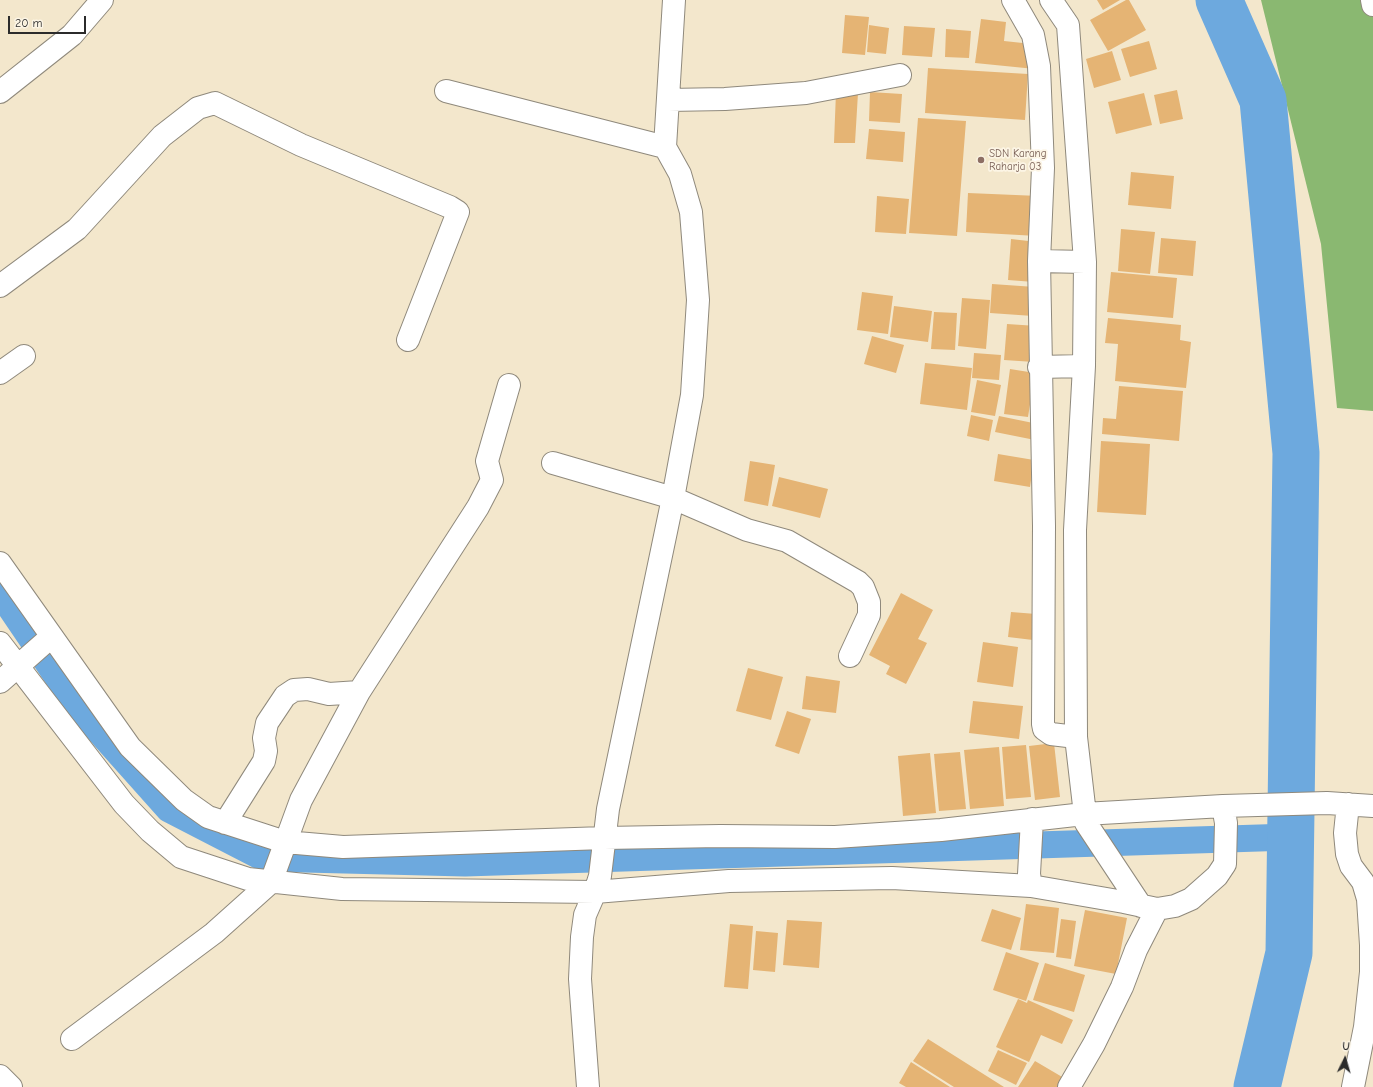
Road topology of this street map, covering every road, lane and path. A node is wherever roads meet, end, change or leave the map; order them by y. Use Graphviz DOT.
graph roads {
  1 [pos="102,0"];
  2 [pos="674,0"];
  3 [pos="1013,0"];
  4 [pos="1051,0"];
  5 [pos="1372,0"];
  6 [pos="1373,5"];
  7 [pos="1055,65"];
  8 [pos="900,75"];
  9 [pos="446,91"];
  10 [pos="0,92"];
  11 [pos="668,100"];
  12 [pos="666,146"];
  13 [pos="1061,169"];
  14 [pos="1063,262"];
  15 [pos="0,286"];
  16 [pos="408,340"];
  17 [pos="24,356"];
  18 [pos="1043,366"];
  19 [pos="1078,366"];
  20 [pos="0,373"];
  21 [pos="509,385"];
  22 [pos="553,463"];
  23 [pos="673,498"];
  24 [pos="1059,528"];
  25 [pos="0,563"];
  26 [pos="47,642"];
  27 [pos="0,643"];
  28 [pos="850,656"];
  29 [pos="20,665"];
  30 [pos="0,682"];
  31 [pos="359,692"];
  32 [pos="1064,736"];
  33 [pos="1338,803"];
  34 [pos="1373,806"];
  35 [pos="1229,811"];
  36 [pos="1085,818"];
  37 [pos="225,823"];
  38 [pos="1032,824"];
  39 [pos="604,842"];
  40 [pos="278,861"];
  41 [pos="1030,880"];
  42 [pos="597,884"];
  43 [pos="1149,907"];
  44 [pos="72,1039"];
  45 [pos="0,1076"];
  46 [pos="11,1087"];
  47 [pos="588,1087"];
  48 [pos="1069,1087"];
  49 [pos="1353,1087"];
  1 -- 10 [label="street"];
  2 -- 11 [label="street"];
  3 -- 7 [label="street"];
  4 -- 7 [label="street"];
  5 -- 6 [label="street"];
  7 -- 13 [label="street"];
  7 -- 13 [label="street"];
  8 -- 11 [label="street"];
  9 -- 12 [label="street"];
  11 -- 12 [label="street"];
  12 -- 23 [label="street"];
  13 -- 14 [label="street"];
  13 -- 14 [label="street"];
  14 -- 18 [label="street"];
  14 -- 19 [label="street"];
  15 -- 16 [label="street"];
  17 -- 20 [label="street"];
  18 -- 19 [label="street"];
  18 -- 24 [label="street"];
  19 -- 24 [label="street"];
  21 -- 31 [label="street"];
  22 -- 23 [label="street"];
  23 -- 28 [label="street"];
  23 -- 39 [label="street"];
  24 -- 32 [label="street"];
  24 -- 32 [label="street"];
  25 -- 26 [label="street"];
  26 -- 29 [label="street"];
  26 -- 37 [label="street"];
  27 -- 29 [label="street"];
  29 -- 30 [label="street"];
  29 -- 40 [label="street"];
  31 -- 37 [label="street"];
  31 -- 40 [label="street"];
  32 -- 36 [label="street"];
  33 -- 34 [label="street"];
  33 -- 35 [label="street"];
  33 -- 49 [label="street"];
  35 -- 36 [label="street"];
  35 -- 43 [label="street"];
  36 -- 38 [label="street"];
  36 -- 43 [label="street"];
  37 -- 40 [label="street"];
  38 -- 39 [label="street"];
  38 -- 41 [label="street"];
  39 -- 40 [label="street"];
  39 -- 42 [label="street"];
  40 -- 42 [label="street"];
  40 -- 44 [label="street"];
  41 -- 42 [label="street"];
  41 -- 43 [label="street"];
  42 -- 47 [label="street"];
  43 -- 48 [label="street"];
  45 -- 46 [label="street"];
}
